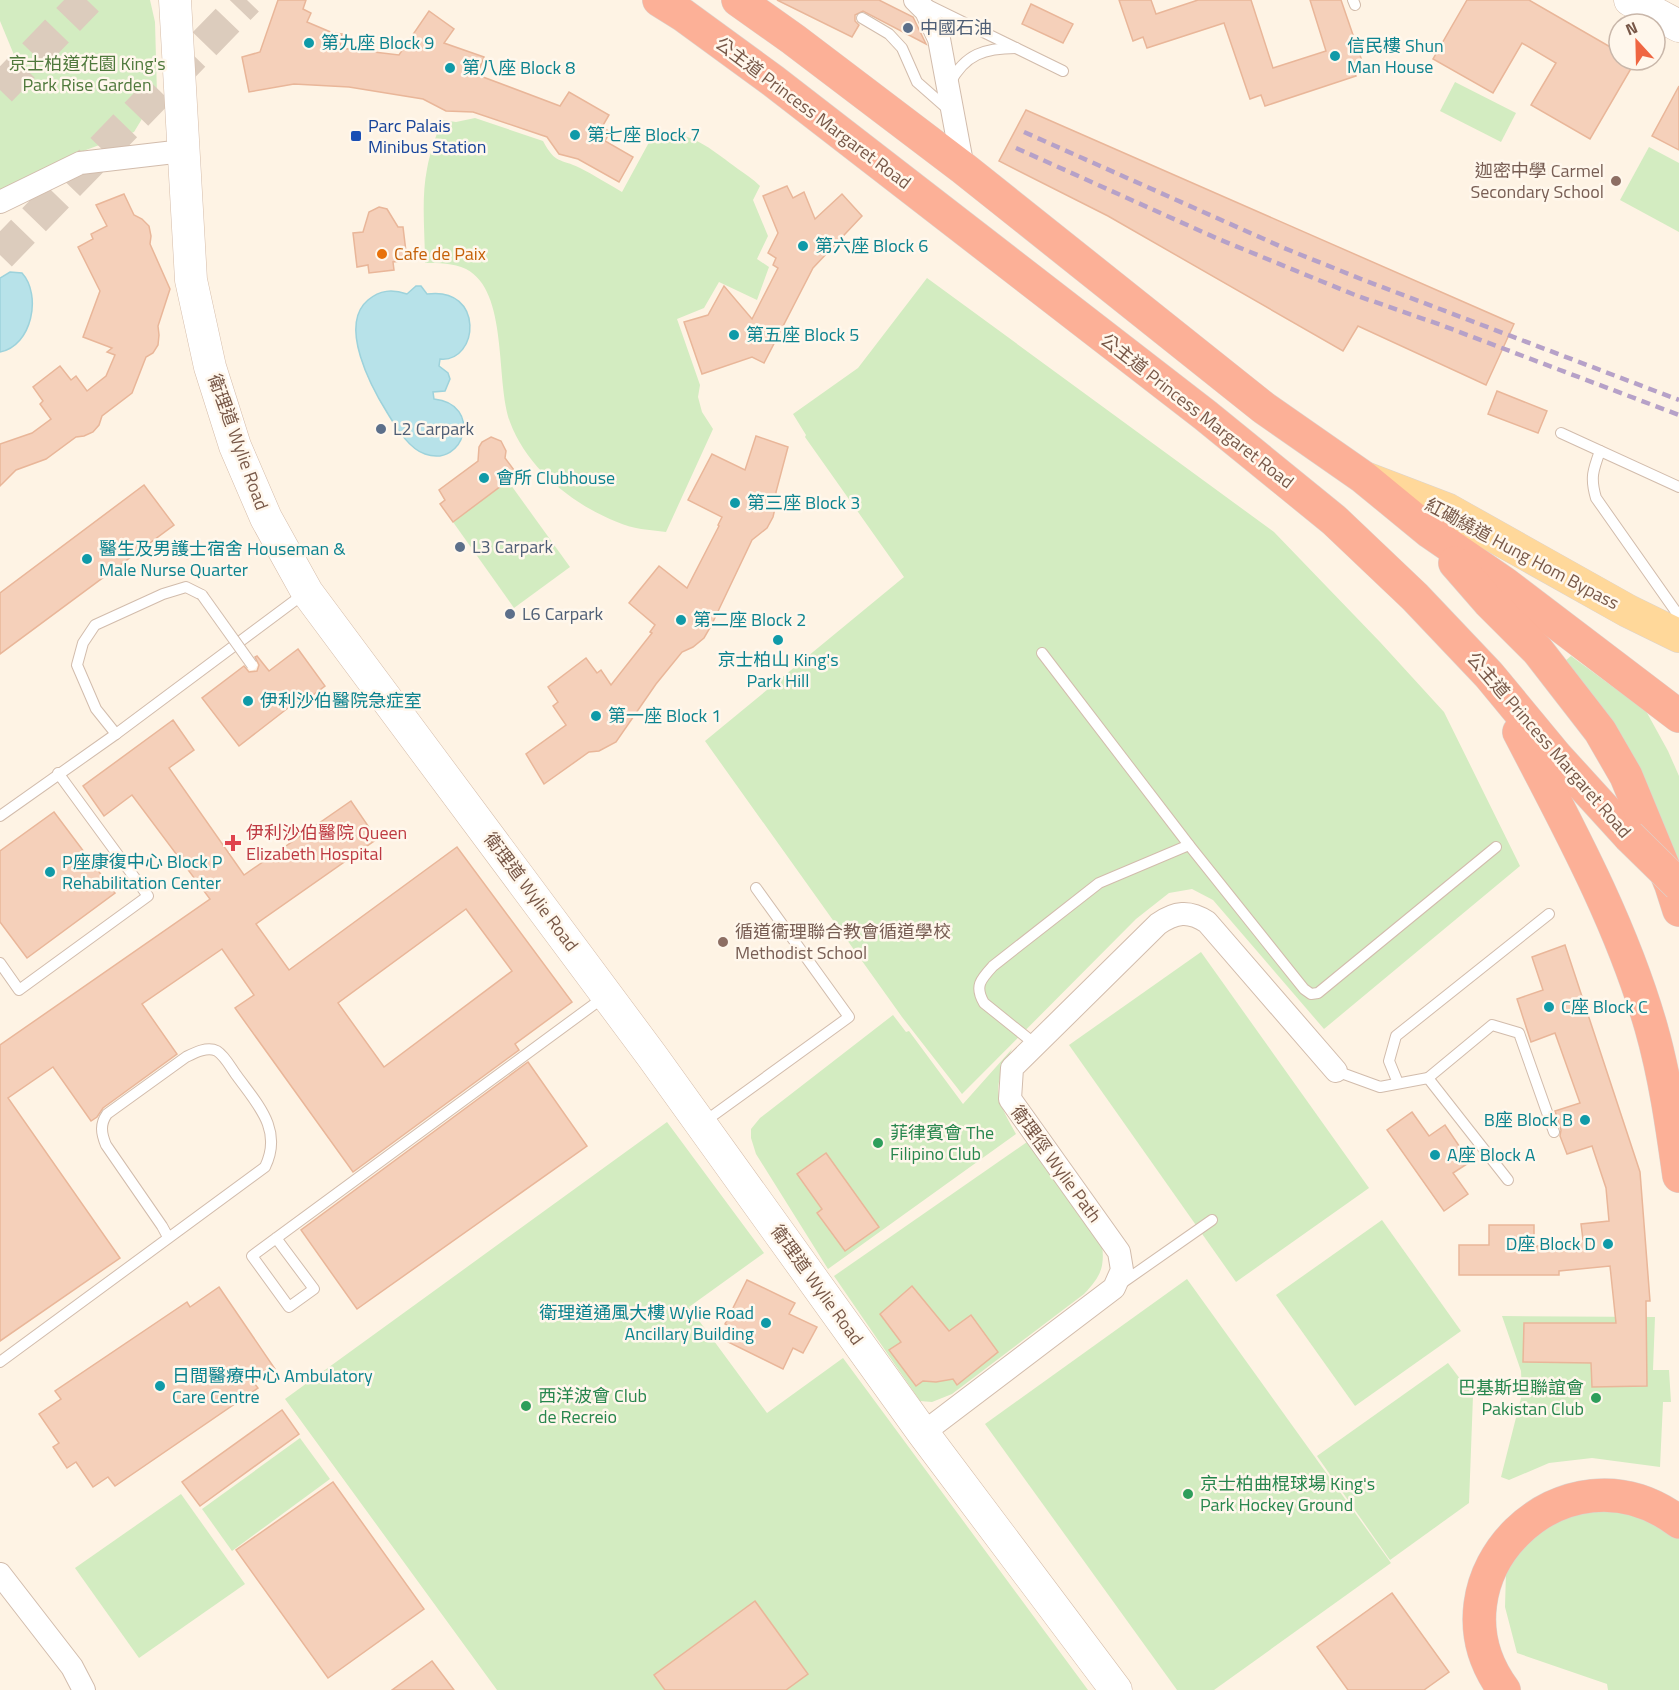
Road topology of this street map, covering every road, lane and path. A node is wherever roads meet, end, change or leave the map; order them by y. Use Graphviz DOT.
graph roads {
  1 [pos="175,0"];
  2 [pos="659,0"];
  3 [pos="738,0"];
  4 [pos="917,0"];
  5 [pos="1630,0"];
  6 [pos="862,18"];
  7 [pos="1679,26"];
  8 [pos="1019,48"];
  9 [pos="1063,71"];
  10 [pos="949,84"];
  11 [pos="954,116"];
  12 [pos="183,151"];
  13 [pos="963,168"];
  14 [pos="0,202"];
  15 [pos="1561,433"];
  16 [pos="1600,452"];
  17 [pos="1363,477"];
  18 [pos="1679,487"];
  19 [pos="1430,532"];
  20 [pos="307,592"];
  21 [pos="1679,616"];
  22 [pos="1679,636"];
  23 [pos="1042,653"];
  24 [pos="252,665"];
  25 [pos="1489,675"];
  26 [pos="1679,716"];
  27 [pos="116,734"];
  28 [pos="58,773"];
  29 [pos="0,816"];
  30 [pos="1189,845"];
  31 [pos="1496,847"];
  32 [pos="1679,885"];
  33 [pos="756,888"];
  34 [pos="1679,910"];
  35 [pos="1548,914"];
  36 [pos="0,963"];
  37 [pos="607,995"];
  38 [pos="1035,1044"];
  39 [pos="1336,1071"];
  40 [pos="1428,1078"];
  41 [pos="1398,1083"];
  42 [pos="701,1124"];
  43 [pos="1554,1132"];
  44 [pos="1679,1176"];
  45 [pos="1508,1180"];
  46 [pos="1212,1220"];
  47 [pos="168,1238"];
  48 [pos="276,1238"];
  49 [pos="1114,1288"];
  50 [pos="0,1362"];
  51 [pos="923,1433"];
  52 [pos="1679,1522"];
  53 [pos="0,1574"];
  54 [pos="72,1668"];
  55 [pos="84,1690"];
  56 [pos="101,1690"];
  57 [pos="1116,1690"];
  58 [pos="1504,1690"];
  1 -- 12 [label="street, 衛理道 Wylie Road"];
  2 -- 25 [label="highway, 公主道 Princess Margaret Road"];
  3 -- 13 [label="highway"];
  4 -- 8 [label="lane"];
  4 -- 10 [label="street"];
  5 -- 7 [label="street"];
  6 -- 11 [label="lane"];
  8 -- 9 [label="lane"];
  8 -- 10 [label="lane"];
  10 -- 11 [label="street"];
  11 -- 13 [label="street"];
  12 -- 14 [label="street"];
  12 -- 20 [label="street, 衛理道 Wylie Road"];
  13 -- 17 [label="highway"];
  15 -- 16 [label="lane"];
  16 -- 18 [label="lane"];
  16 -- 21 [label="lane"];
  17 -- 19 [label="highway"];
  17 -- 22 [label="main road, 紅磡繞道 Hung Hom Bypass"];
  19 -- 26 [label="highway"];
  19 -- 34 [label="highway"];
  20 -- 27 [label="lane"];
  20 -- 37 [label="street, 衛理道 Wylie Road"];
  23 -- 30 [label="lane"];
  24 -- 27 [label="lane, bridge"];
  25 -- 32 [label="highway, 公主道 Princess Margaret Road, bridge"];
  25 -- 44 [label="highway"];
  27 -- 28 [label="lane"];
  28 -- 29 [label="lane"];
  28 -- 36 [label="lane"];
  30 -- 31 [label="lane"];
  30 -- 38 [label="lane"];
  33 -- 42 [label="lane"];
  35 -- 41 [label="lane"];
  37 -- 42 [label="street, 衛理道 Wylie Road"];
  37 -- 48 [label="lane"];
  38 -- 39 [label="street, 衛理徑 Wylie Path"];
  38 -- 49 [label="street, 衛理徑 Wylie Path"];
  39 -- 41 [label="lane"];
  40 -- 41 [label="lane"];
  40 -- 43 [label="lane"];
  40 -- 45 [label="lane"];
  42 -- 51 [label="street, 衛理道 Wylie Road"];
  46 -- 49 [label="lane"];
  47 -- 47 [label="lane"];
  47 -- 50 [label="lane"];
  48 -- 48 [label="lane"];
  49 -- 51 [label="street"];
  51 -- 57 [label="street, 衛理道 Wylie Road"];
  52 -- 58 [label="highway"];
  53 -- 54 [label="street"];
  54 -- 55 [label="street"];
  54 -- 56 [label="street"];
}
